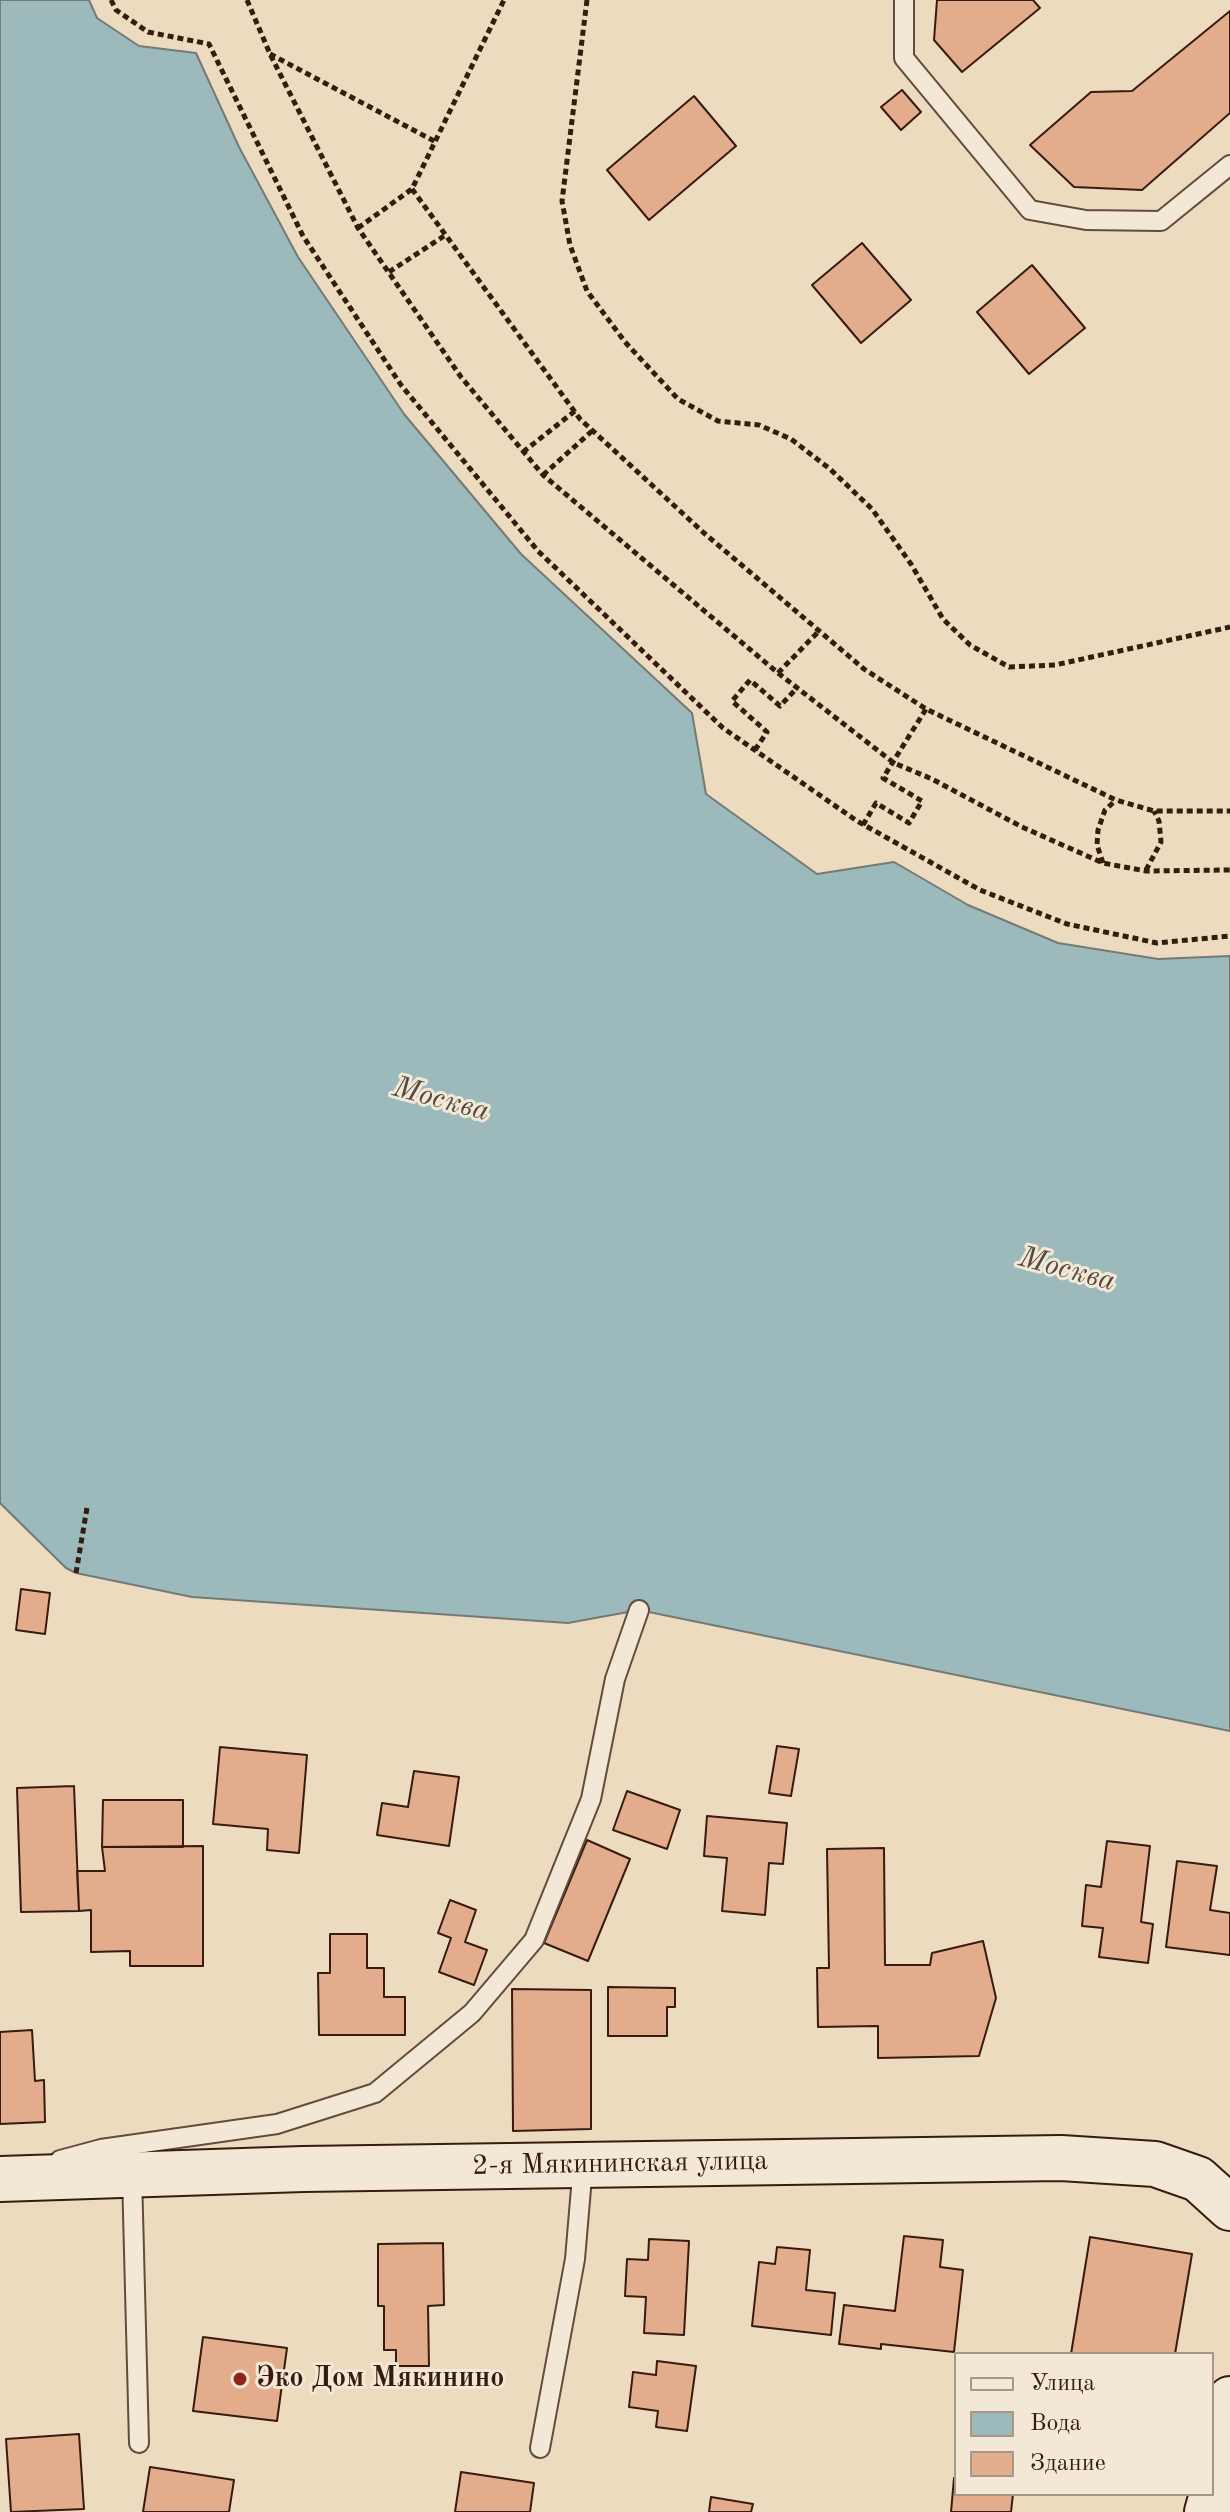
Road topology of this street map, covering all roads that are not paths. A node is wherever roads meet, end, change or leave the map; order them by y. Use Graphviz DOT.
graph roads {
  1 [pos="904,0"];
  2 [pos="1230,165"];
  3 [pos="639,1610"];
  4 [pos="583,2165"];
  5 [pos="132,2175"];
  6 [pos="0,2178"];
  7 [pos="1230,2206"];
  8 [pos="1230,2399"];
  9 [pos="139,2443"];
  10 [pos="540,2448"];
  11 [pos="1214,2487"];
  1 -- 2 [label="lane"];
  3 -- 6 [label="lane"];
  4 -- 5 [label="street, 2-я Мякининская улица"];
  4 -- 7 [label="street, 2-я Мякининская улица"];
  4 -- 10 [label="lane"];
  5 -- 6 [label="street, 2-я Мякининская улица"];
  5 -- 9 [label="lane"];
  8 -- 11 [label="street"];
}
